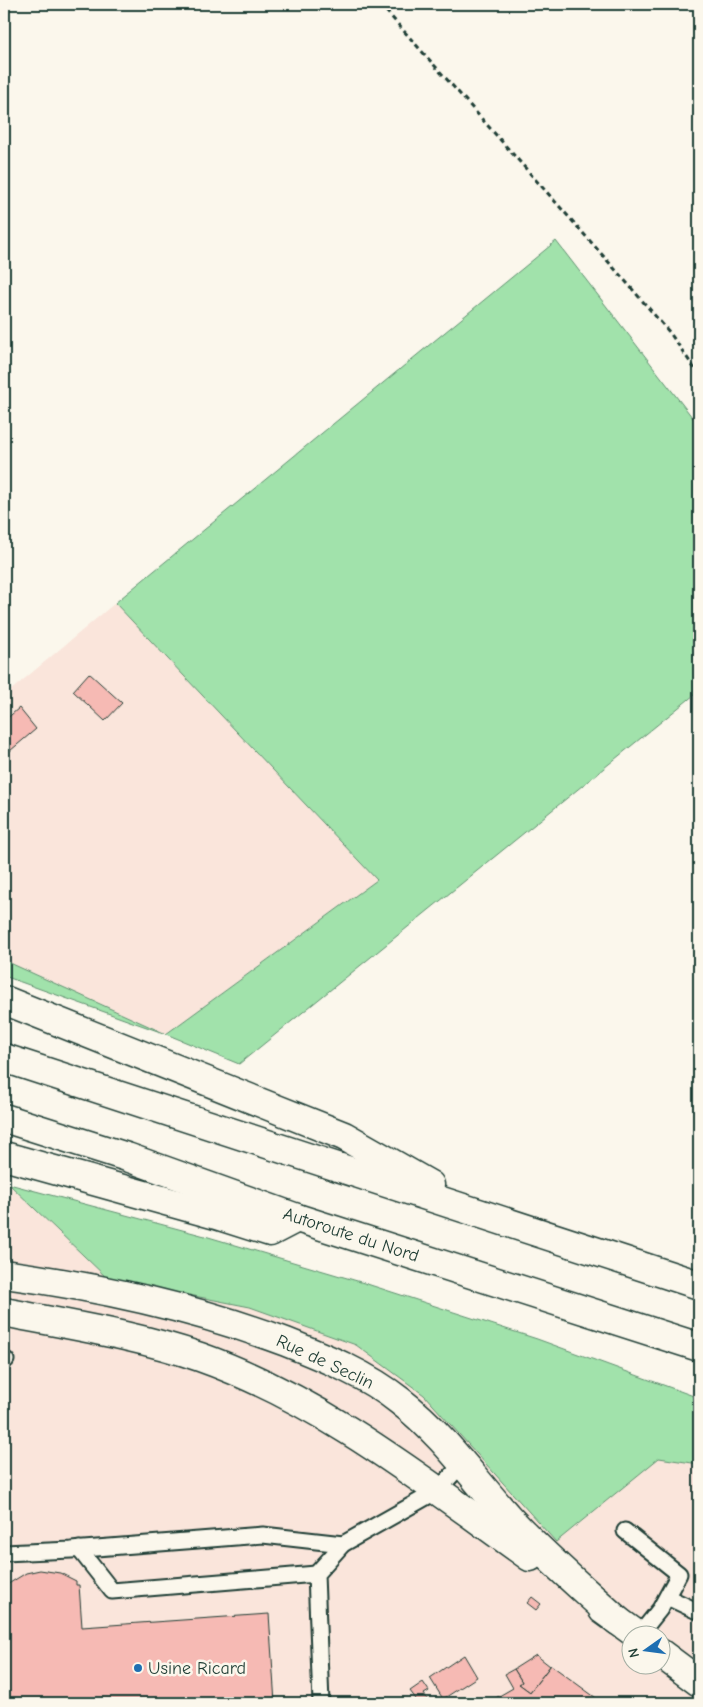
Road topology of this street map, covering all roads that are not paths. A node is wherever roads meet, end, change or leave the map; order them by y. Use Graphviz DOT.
graph roads {
  1 [pos="4,1000"];
  2 [pos="4,1058"];
  3 [pos="4,1118"];
  4 [pos="4,1156"];
  5 [pos="476,1212"];
  6 [pos="297,1218"];
  7 [pos="4,1274"];
  8 [pos="699,1285"];
  9 [pos="4,1312"];
  10 [pos="699,1346"];
  11 [pos="463,1463"];
  12 [pos="436,1491"];
  13 [pos="625,1531"];
  14 [pos="343,1544"];
  15 [pos="79,1549"];
  16 [pos="4,1552"];
  17 [pos="316,1574"];
  18 [pos="666,1598"];
  19 [pos="699,1612"];
  20 [pos="623,1624"];
  21 [pos="624,1624"];
  22 [pos="639,1624"];
  23 [pos="670,1660"];
  24 [pos="699,1682"];
  25 [pos="321,1703"];
  1 -- 5 [label="main road"];
  2 -- 5 [label="main road"];
  3 -- 6 [label="main road, Autoroute du Nord"];
  4 -- 6 [label="main road"];
  5 -- 8 [label="main road"];
  6 -- 10 [label="main road, Autoroute du Nord"];
  7 -- 11 [label="main road, Rue de Seclin"];
  9 -- 12 [label="main road"];
  11 -- 12 [label="lane"];
  11 -- 21 [label="main road, Rue de Seclin"];
  12 -- 14 [label="lane"];
  12 -- 20 [label="main road"];
  13 -- 18 [label="lane"];
  14 -- 15 [label="lane"];
  14 -- 17 [label="lane"];
  15 -- 16 [label="lane"];
  15 -- 17 [label="lane"];
  17 -- 25 [label="lane"];
  18 -- 19 [label="lane"];
  18 -- 22 [label="lane"];
  23 -- 24 [label="main road"];
}
